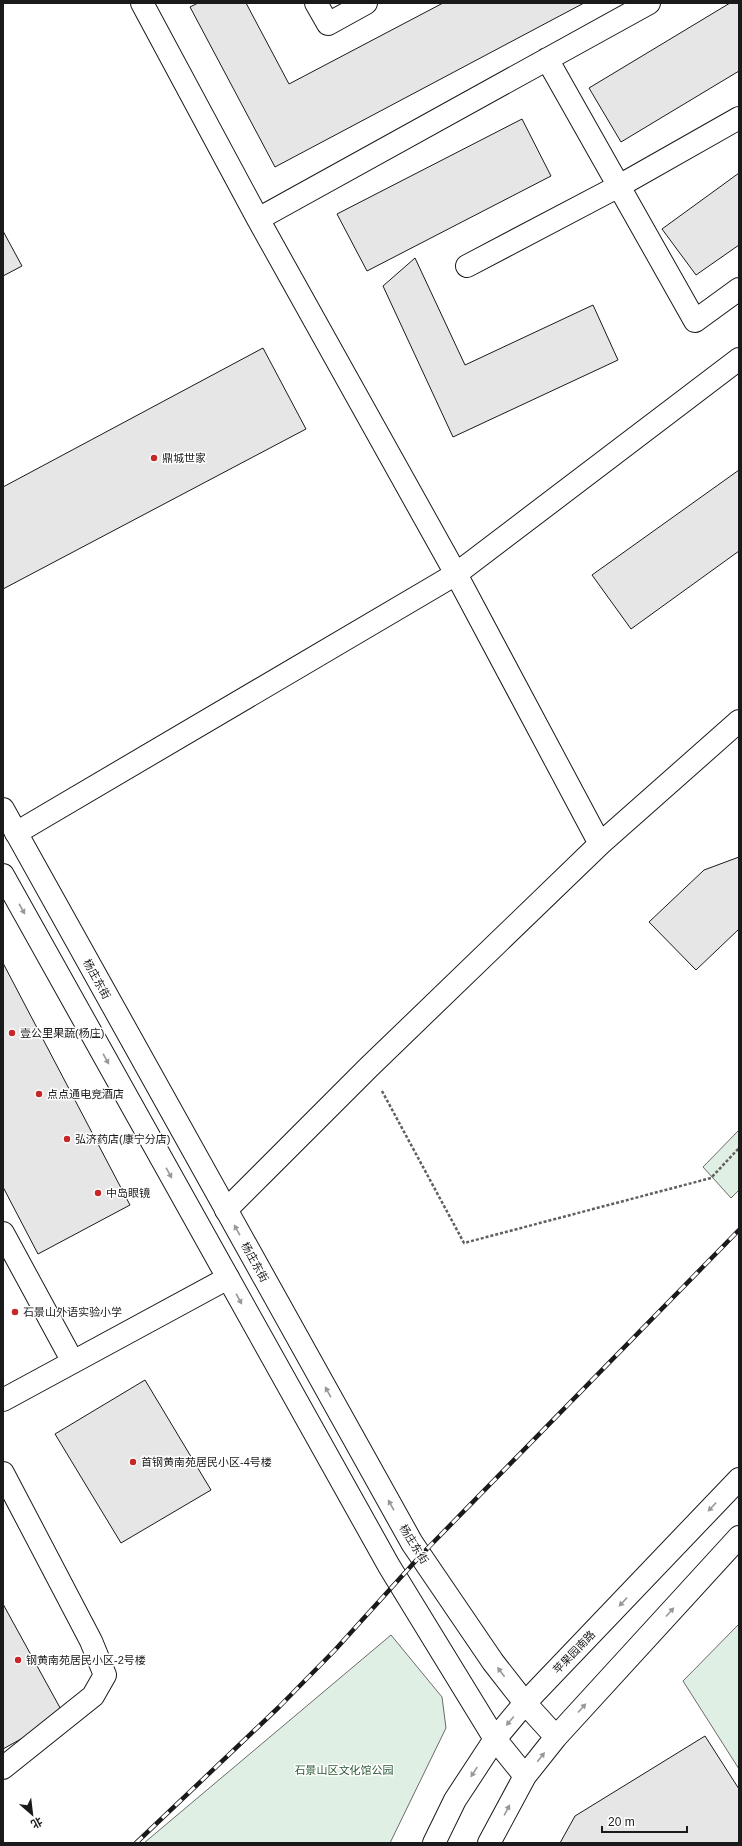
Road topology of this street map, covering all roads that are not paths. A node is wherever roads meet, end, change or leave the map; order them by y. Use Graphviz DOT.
graph roads {
  1 [pos="142,3"];
  2 [pos="316,3"];
  3 [pos="366,3"];
  4 [pos="649,3"];
  5 [pos="548,59"];
  6 [pos="739,118"];
  7 [pos="619,186"];
  8 [pos="258,219"];
  9 [pos="468,266"];
  10 [pos="739,290"];
  11 [pos="739,359"];
  12 [pos="456,574"];
  13 [pos="739,720"];
  14 [pos="3,809"];
  15 [pos="16,833"];
  16 [pos="600,844"];
  17 [pos="3,875"];
  18 [pos="226,1210"];
  19 [pos="3,1233"];
  20 [pos="228,1278"];
  21 [pos="73,1362"];
  22 [pos="3,1400"];
  23 [pos="3,1473"];
  24 [pos="739,1479"];
  25 [pos="739,1537"];
  26 [pos="524,1703"];
  27 [pos="556,1737"];
  28 [pos="495,1739"];
  29 [pos="3,1768"];
  30 [pos="525,1776"];
  31 [pos="434,1843"];
  32 [pos="490,1843"];
  1 -- 8 [label="street"];
  2 -- 3 [label="street"];
  4 -- 5 [label="street"];
  5 -- 7 [label="street"];
  5 -- 8 [label="street"];
  6 -- 7 [label="street"];
  7 -- 9 [label="street"];
  7 -- 10 [label="street"];
  8 -- 12 [label="street"];
  11 -- 12 [label="street"];
  12 -- 15 [label="street"];
  12 -- 16 [label="street"];
  13 -- 16 [label="street"];
  14 -- 15 [label="street, 杨庄东街"];
  15 -- 18 [label="street, 杨庄东街"];
  16 -- 18 [label="street"];
  17 -- 20 [label="street, one-way"];
  26 -- 18 [label="street, 杨庄东街, one-way"];
  19 -- 21 [label="street"];
  20 -- 21 [label="street"];
  20 -- 28 [label="street, one-way"];
  21 -- 22 [label="street"];
  23 -- 29 [label="street"];
  24 -- 26 [label="street, 苹果园南路, one-way"];
  27 -- 25 [label="street, one-way"];
  26 -- 27 [label="street, 杨庄东街"];
  26 -- 28 [label="street, 苹果园南路, one-way"];
  30 -- 27 [label="street, one-way"];
  28 -- 30 [label="street"];
  28 -- 31 [label="street, 苹果园南路, one-way"];
  32 -- 30 [label="street, one-way"];
}
